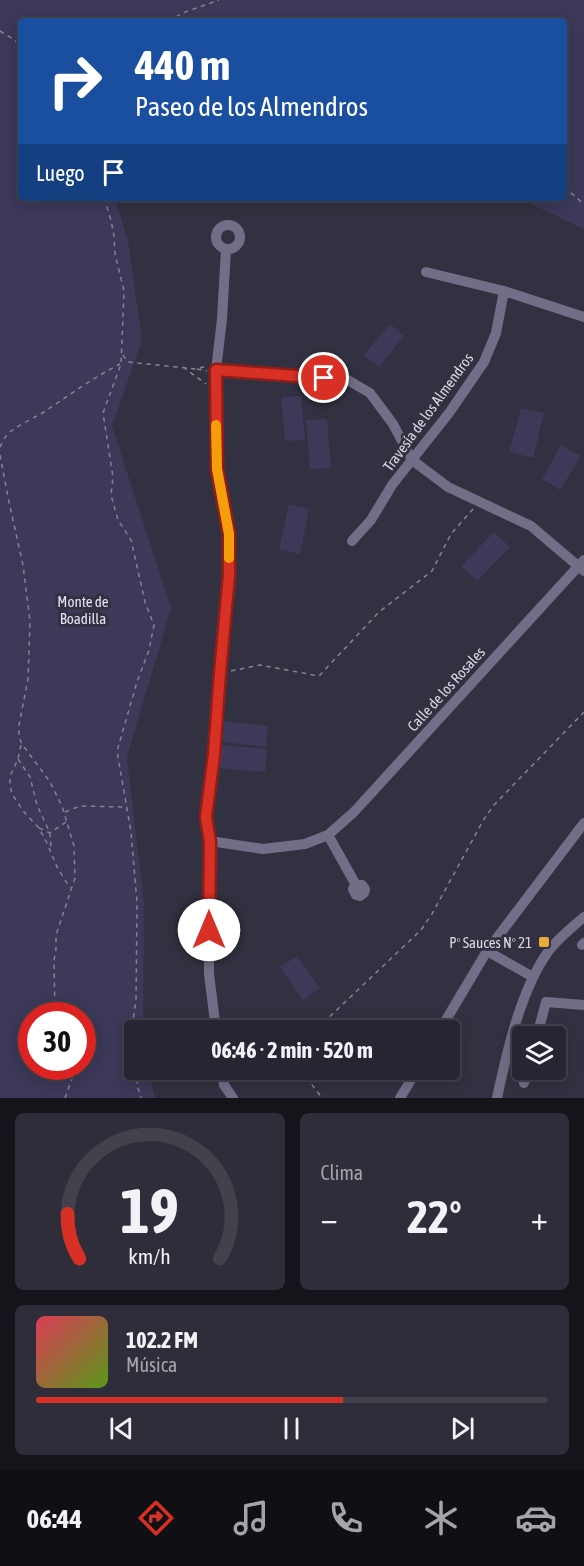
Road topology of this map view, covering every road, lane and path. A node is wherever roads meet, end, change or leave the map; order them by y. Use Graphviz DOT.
graph roads {
  1 [pos="219,0"];
  2 [pos="174,18"];
  3 [pos="0,31"];
  4 [pos="18,43"];
  5 [pos="567,190"];
  6 [pos="106,201"];
  7 [pos="584,204"];
  8 [pos="226,249"];
  9 [pos="426,272"];
  10 [pos="504,291"];
  11 [pos="584,317"];
  12 [pos="122,353"];
  13 [pos="121,364"];
  14 [pos="183,367"];
  15 [pos="217,367"];
  16 [pos="216,391"];
  17 [pos="0,447"];
  18 [pos="0,455"];
  19 [pos="412,460"];
  20 [pos="479,501"];
  21 [pos="352,541"];
  22 [pos="582,565"];
  23 [pos="220,673"];
  24 [pos="584,712"];
  25 [pos="22,744"];
  26 [pos="18,759"];
  27 [pos="126,807"];
  28 [pos="64,812"];
  29 [pos="67,821"];
  30 [pos="584,823"];
  31 [pos="39,828"];
  32 [pos="50,833"];
  33 [pos="328,835"];
  34 [pos="210,842"];
  35 [pos="52,852"];
  36 [pos="356,885"];
  37 [pos="70,888"];
  38 [pos="584,917"];
  39 [pos="487,951"];
  40 [pos="533,977"];
  41 [pos="527,990"];
  42 [pos="55,1002"];
  43 [pos="546,1002"];
  44 [pos="584,1005"];
  45 [pos="133,1020"];
  46 [pos="215,1020"];
  47 [pos="326,1020"];
  48 [pos="446,1020"];
  49 [pos="540,1026"];
  50 [pos="72,1080"];
  51 [pos="137,1080"];
  52 [pos="223,1080"];
  53 [pos="308,1080"];
  54 [pos="411,1080"];
  55 [pos="525,1080"];
  56 [pos="524,1083"];
  57 [pos="65,1098"];
  58 [pos="141,1098"];
  59 [pos="233,1098"];
  60 [pos="322,1098"];
  61 [pos="400,1098"];
  62 [pos="497,1098"];
  1 -- 2 [label="path"];
  3 -- 4 [label="path"];
  5 -- 7 [label="path"];
  6 -- 12 [label="path"];
  8 -- 15 [label="street"];
  9 -- 10 [label="street"];
  10 -- 11 [label="street"];
  10 -- 19 [label="street, Travesía de los Almendros"];
  12 -- 13 [label="path"];
  12 -- 14 [label="path"];
  13 -- 17 [label="path"];
  13 -- 27 [label="path"];
  14 -- 15 [label="path"];
  14 -- 16 [label="path"];
  15 -- 16 [label="street"];
  15 -- 19 [label="street"];
  16 -- 23 [label="street"];
  18 -- 25 [label="path"];
  19 -- 20 [label="street"];
  19 -- 21 [label="street, Travesía de los Almendros"];
  20 -- 22 [label="street"];
  20 -- 23 [label="path"];
  22 -- 33 [label="street, Calle de los Rosales"];
  23 -- 34 [label="street"];
  24 -- 47 [label="path"];
  25 -- 26 [label="path"];
  25 -- 28 [label="path"];
  26 -- 31 [label="path"];
  26 -- 32 [label="path"];
  27 -- 28 [label="path"];
  27 -- 45 [label="path"];
  28 -- 29 [label="path"];
  29 -- 32 [label="path"];
  29 -- 37 [label="path"];
  30 -- 39 [label="street"];
  31 -- 32 [label="path"];
  31 -- 35 [label="path"];
  32 -- 35 [label="path"];
  33 -- 34 [label="street, Calle de los Rosales"];
  33 -- 36 [label="street"];
  34 -- 46 [label="street"];
  35 -- 37 [label="path"];
  37 -- 42 [label="path"];
  38 -- 40 [label="street"];
  39 -- 40 [label="street"];
  39 -- 48 [label="street"];
  40 -- 41 [label="street"];
  41 -- 43 [label="street"];
  41 -- 62 [label="street"];
  43 -- 44 [label="street"];
  43 -- 49 [label="street"];
  50 -- 57 [label="path"];
  51 -- 58 [label="path"];
  52 -- 59 [label="street"];
  53 -- 60 [label="path"];
  54 -- 61 [label="street"];
  55 -- 56 [label="street"];
}
